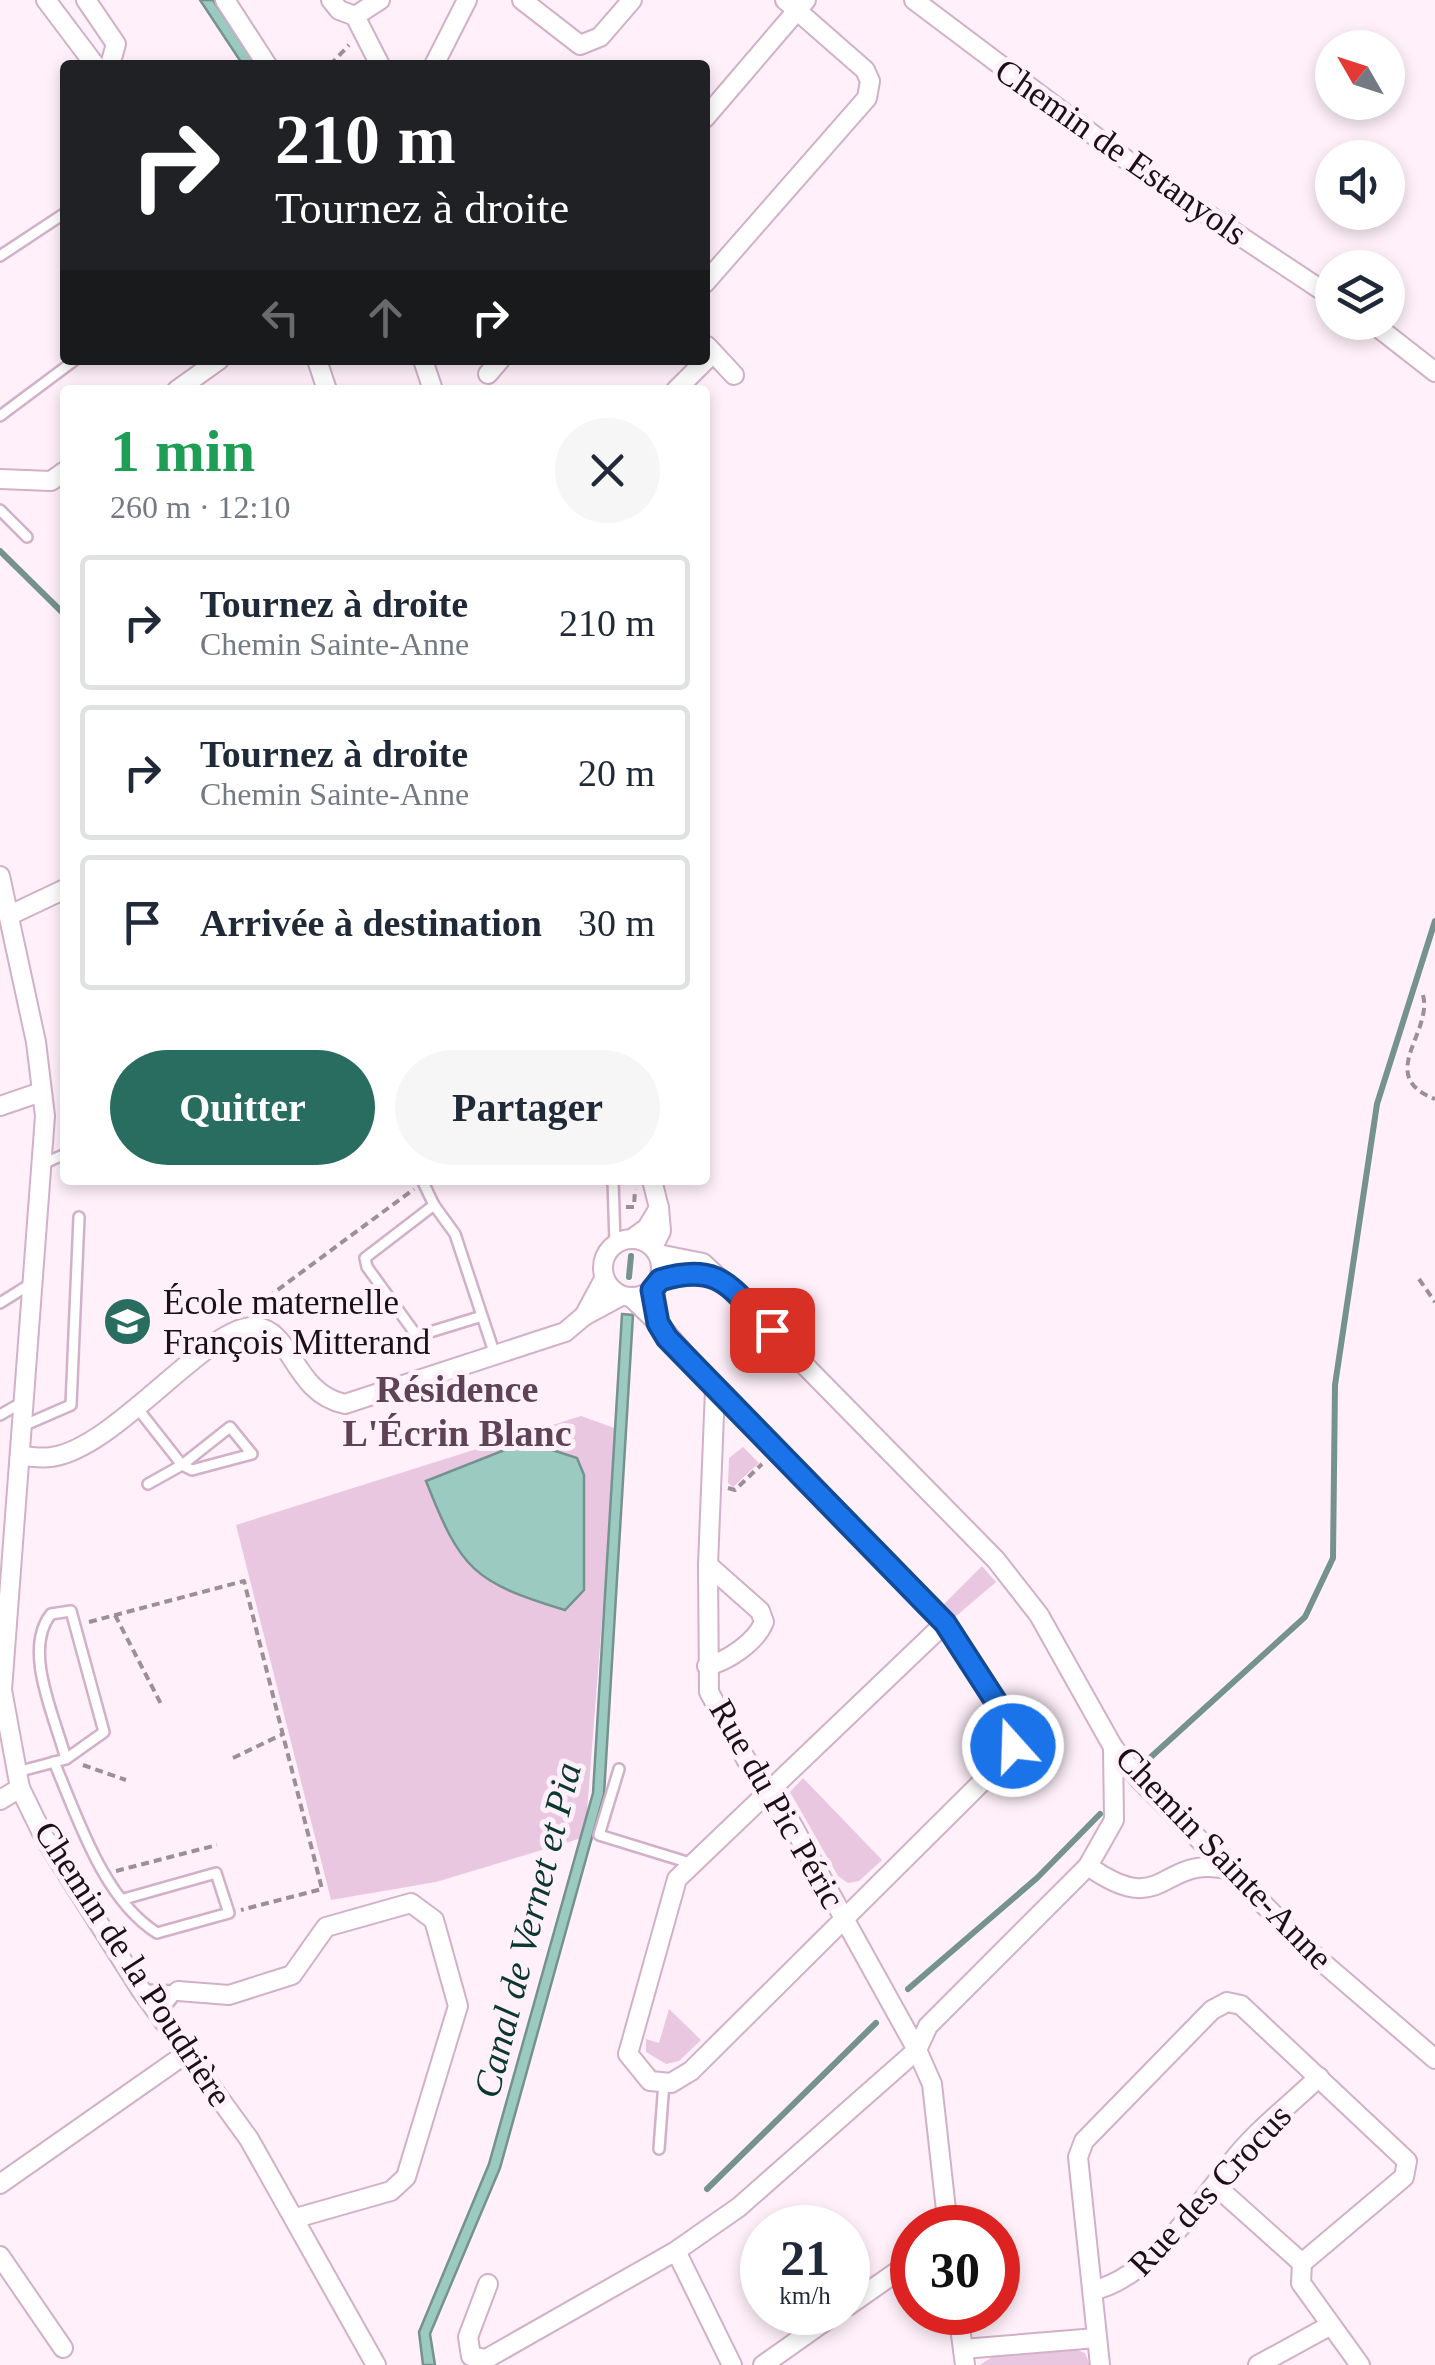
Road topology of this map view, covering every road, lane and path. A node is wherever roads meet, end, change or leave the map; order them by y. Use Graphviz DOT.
graph roads {
  1 [pos="46,0"];
  2 [pos="86,0"];
  3 [pos="225,0"];
  4 [pos="331,0"];
  5 [pos="380,0"];
  6 [pos="467,0"];
  7 [pos="522,0"];
  8 [pos="632,0"];
  9 [pos="914,0"];
  10 [pos="796,3"];
  11 [pos="360,24"];
  12 [pos="90,60"];
  13 [pos="111,60"];
  14 [pos="264,60"];
  15 [pos="334,60"];
  16 [pos="378,60"];
  17 [pos="437,60"];
  18 [pos="710,112"];
  19 [pos="60,216"];
  20 [pos="0,256"];
  21 [pos="710,277"];
  22 [pos="1315,286"];
  23 [pos="1394,340"];
  24 [pos="710,350"];
  25 [pos="68,365"];
  26 [pos="212,365"];
  27 [pos="696,365"];
  28 [pos="1435,372"];
  29 [pos="734,375"];
  30 [pos="184,385"];
  31 [pos="680,385"];
  32 [pos="0,400"];
  33 [pos="4,413"];
  34 [pos="0,479"];
  35 [pos="60,482"];
  36 [pos="0,510"];
  37 [pos="27,537"];
  38 [pos="1,883"];
  39 [pos="60,891"];
  40 [pos="10,915"];
  41 [pos="1422,995"];
  42 [pos="41,1092"];
  43 [pos="1435,1099"];
  44 [pos="0,1106"];
  45 [pos="60,1156"];
  46 [pos="40,1165"];
  47 [pos="418,1185"];
  48 [pos="425,1185"];
  49 [pos="615,1185"];
  50 [pos="653,1185"];
  51 [pos="434,1205"];
  52 [pos="658,1208"];
  53 [pos="79,1217"];
  54 [pos="624,1241"];
  55 [pos="334,1249"];
  56 [pos="655,1250"];
  57 [pos="365,1258"];
  58 [pos="720,1278"];
  59 [pos="604,1279"];
  60 [pos="1420,1279"];
  61 [pos="34,1282"];
  62 [pos="656,1285"];
  63 [pos="626,1297"];
  64 [pos="1435,1302"];
  65 [pos="0,1303"];
  66 [pos="584,1316"];
  67 [pos="478,1317"];
  68 [pos="658,1323"];
  69 [pos="255,1327"];
  70 [pos="494,1355"];
  71 [pos="715,1388"];
  72 [pos="28,1398"];
  73 [pos="138,1408"];
  74 [pos="0,1415"];
  75 [pos="747,1420"];
  76 [pos="714,1421"];
  77 [pos="25,1425"];
  78 [pos="770,1441"];
  79 [pos="20,1456"];
  80 [pos="182,1464"];
  81 [pos="712,1483"];
  82 [pos="148,1484"];
  83 [pos="708,1565"];
  84 [pos="115,1615"];
  85 [pos="945,1623"];
  86 [pos="75,1625"];
  87 [pos="707,1666"];
  88 [pos="161,1704"];
  89 [pos="282,1734"];
  90 [pos="1113,1747"];
  91 [pos="232,1758"];
  92 [pos="66,1759"];
  93 [pos="54,1762"];
  94 [pos="620,1769"];
  95 [pos="18,1780"];
  96 [pos="126,1780"];
  97 [pos="769,1793"];
  98 [pos="0,1800"];
  99 [pos="218,1845"];
  100 [pos="693,1864"];
  101 [pos="1088,1866"];
  102 [pos="1234,1870"];
  103 [pos="106,1873"];
  104 [pos="124,1899"];
  105 [pos="228,1914"];
  106 [pos="845,1920"];
  107 [pos="141,1990"];
  108 [pos="178,1991"];
  109 [pos="159,2015"];
  110 [pos="917,2050"];
  111 [pos="187,2053"];
  112 [pos="1435,2059"];
  113 [pos="1319,2077"];
  114 [pos="664,2082"];
  115 [pos="659,2149"];
  116 [pos="0,2184"];
  117 [pos="1217,2187"];
  118 [pos="945,2205"];
  119 [pos="296,2218"];
  120 [pos="676,2251"];
  121 [pos="0,2256"];
  122 [pos="1302,2263"];
  123 [pos="488,2284"];
  124 [pos="1094,2290"];
  125 [pos="1331,2324"];
  126 [pos="805,2335"];
  127 [pos="1096,2338"];
  128 [pos="64,2348"];
  129 [pos="964,2357"];
  130 [pos="376,2365"];
  131 [pos="732,2365"];
  132 [pos="763,2365"];
  133 [pos="1100,2365"];
  134 [pos="1258,2365"];
  135 [pos="1360,2365"];
  1 -- 12 [label="street"];
  2 -- 13 [label="street"];
  3 -- 14 [label="street"];
  4 -- 11 [label="street"];
  5 -- 11 [label="street"];
  6 -- 17 [label="street"];
  7 -- 8 [label="street"];
  9 -- 22 [label="street, Chemin de Estanyols"];
  10 -- 18 [label="street"];
  10 -- 21 [label="street"];
  11 -- 15 [label="path"];
  11 -- 16 [label="street"];
  19 -- 20 [label="lane"];
  23 -- 28 [label="street"];
  24 -- 29 [label="street"];
  25 -- 33 [label="lane"];
  26 -- 30 [label="street"];
  27 -- 31 [label="street"];
  32 -- 33 [label="lane"];
  34 -- 35 [label="street"];
  36 -- 37 [label="lane"];
  38 -- 40 [label="street, Chemin de la Poudrière"];
  39 -- 40 [label="street"];
  40 -- 42 [label="street, Chemin de la Poudrière"];
  41 -- 43 [label="path"];
  42 -- 44 [label="street"];
  42 -- 46 [label="street, Chemin de la Poudrière"];
  45 -- 46 [label="lane"];
  46 -- 61 [label="street, Chemin de la Poudrière"];
  47 -- 55 [label="path"];
  48 -- 51 [label="lane"];
  49 -- 54 [label="lane"];
  50 -- 52 [label="street"];
  51 -- 57 [label="lane"];
  51 -- 67 [label="lane"];
  52 -- 54 [label="street"];
  52 -- 56 [label="street"];
  53 -- 77 [label="lane"];
  54 -- 56 [label="street"];
  54 -- 59 [label="street"];
  55 -- 57 [label="path"];
  55 -- 69 [label="path"];
  56 -- 58 [label="street, Chemin Sainte-Anne"];
  56 -- 62 [label="street"];
  57 -- 67 [label="lane"];
  58 -- 62 [label="street"];
  58 -- 90 [label="street, Chemin Sainte-Anne"];
  59 -- 63 [label="street"];
  59 -- 66 [label="street"];
  60 -- 64 [label="path"];
  61 -- 65 [label="lane"];
  61 -- 72 [label="street, Chemin de la Poudrière"];
  62 -- 63 [label="street"];
  62 -- 68 [label="street"];
  63 -- 66 [label="street"];
  63 -- 68 [label="street"];
  66 -- 70 [label="street"];
  67 -- 70 [label="lane"];
  68 -- 71 [label="street"];
  69 -- 70 [label="street"];
  69 -- 73 [label="street"];
  71 -- 75 [label="street"];
  71 -- 76 [label="street, Rue du Pic Péric"];
  72 -- 74 [label="lane"];
  72 -- 77 [label="street, Chemin de la Poudrière"];
  73 -- 79 [label="street"];
  73 -- 80 [label="lane"];
  75 -- 76 [label="street"];
  75 -- 78 [label="street"];
  76 -- 81 [label="street, Rue du Pic Péric"];
  77 -- 79 [label="street, Chemin de la Poudrière"];
  78 -- 81 [label="path"];
  78 -- 85 [label="street"];
  79 -- 95 [label="street, Chemin de la Poudrière"];
  80 -- 80 [label="lane"];
  80 -- 82 [label="lane"];
  81 -- 83 [label="street, Rue du Pic Péric"];
  83 -- 87 [label="street, Rue du Pic Péric"];
  83 -- 87 [label="street"];
  84 -- 86 [label="path"];
  84 -- 88 [label="path"];
  84 -- 89 [label="path"];
  85 -- 97 [label="street"];
  85 -- 106 [label="street"];
  86 -- 92 [label="lane"];
  86 -- 92 [label="lane"];
  87 -- 97 [label="street, Rue du Pic Péric"];
  89 -- 91 [label="path"];
  89 -- 105 [label="path"];
  90 -- 101 [label="street"];
  90 -- 102 [label="street, Chemin Sainte-Anne"];
  92 -- 93 [label="lane"];
  92 -- 96 [label="path"];
  93 -- 95 [label="lane"];
  93 -- 103 [label="lane"];
  94 -- 100 [label="lane"];
  95 -- 98 [label="street"];
  95 -- 107 [label="street, Chemin de la Poudrière"];
  97 -- 100 [label="street"];
  97 -- 106 [label="street, Rue du Pic Péric"];
  99 -- 103 [label="path"];
  100 -- 114 [label="street"];
  101 -- 102 [label="street"];
  101 -- 110 [label="street"];
  102 -- 112 [label="street, Chemin Sainte-Anne"];
  103 -- 104 [label="lane"];
  104 -- 105 [label="lane"];
  104 -- 105 [label="lane"];
  106 -- 110 [label="street, Rue du Pic Péric"];
  106 -- 114 [label="street"];
  107 -- 108 [label="lane"];
  107 -- 109 [label="street, Chemin de la Poudrière"];
  108 -- 109 [label="lane"];
  108 -- 119 [label="street"];
  109 -- 111 [label="street, Chemin de la Poudrière"];
  110 -- 118 [label="street, Rue du Pic Péric"];
  110 -- 120 [label="street"];
  111 -- 116 [label="street"];
  111 -- 119 [label="street, Chemin de la Poudrière"];
  113 -- 117 [label="street, Rue des Crocus"];
  113 -- 122 [label="street"];
  113 -- 124 [label="street"];
  114 -- 115 [label="lane"];
  117 -- 122 [label="street"];
  117 -- 124 [label="street, Rue des Crocus"];
  119 -- 130 [label="street, Chemin de la Poudrière"];
  120 -- 123 [label="street"];
  120 -- 131 [label="street"];
  121 -- 128 [label="street"];
  122 -- 125 [label="street"];
  124 -- 127 [label="street"];
  125 -- 134 [label="street"];
  125 -- 135 [label="street"];
  126 -- 132 [label="street"];
  127 -- 129 [label="street"];
  127 -- 133 [label="street"];
}
